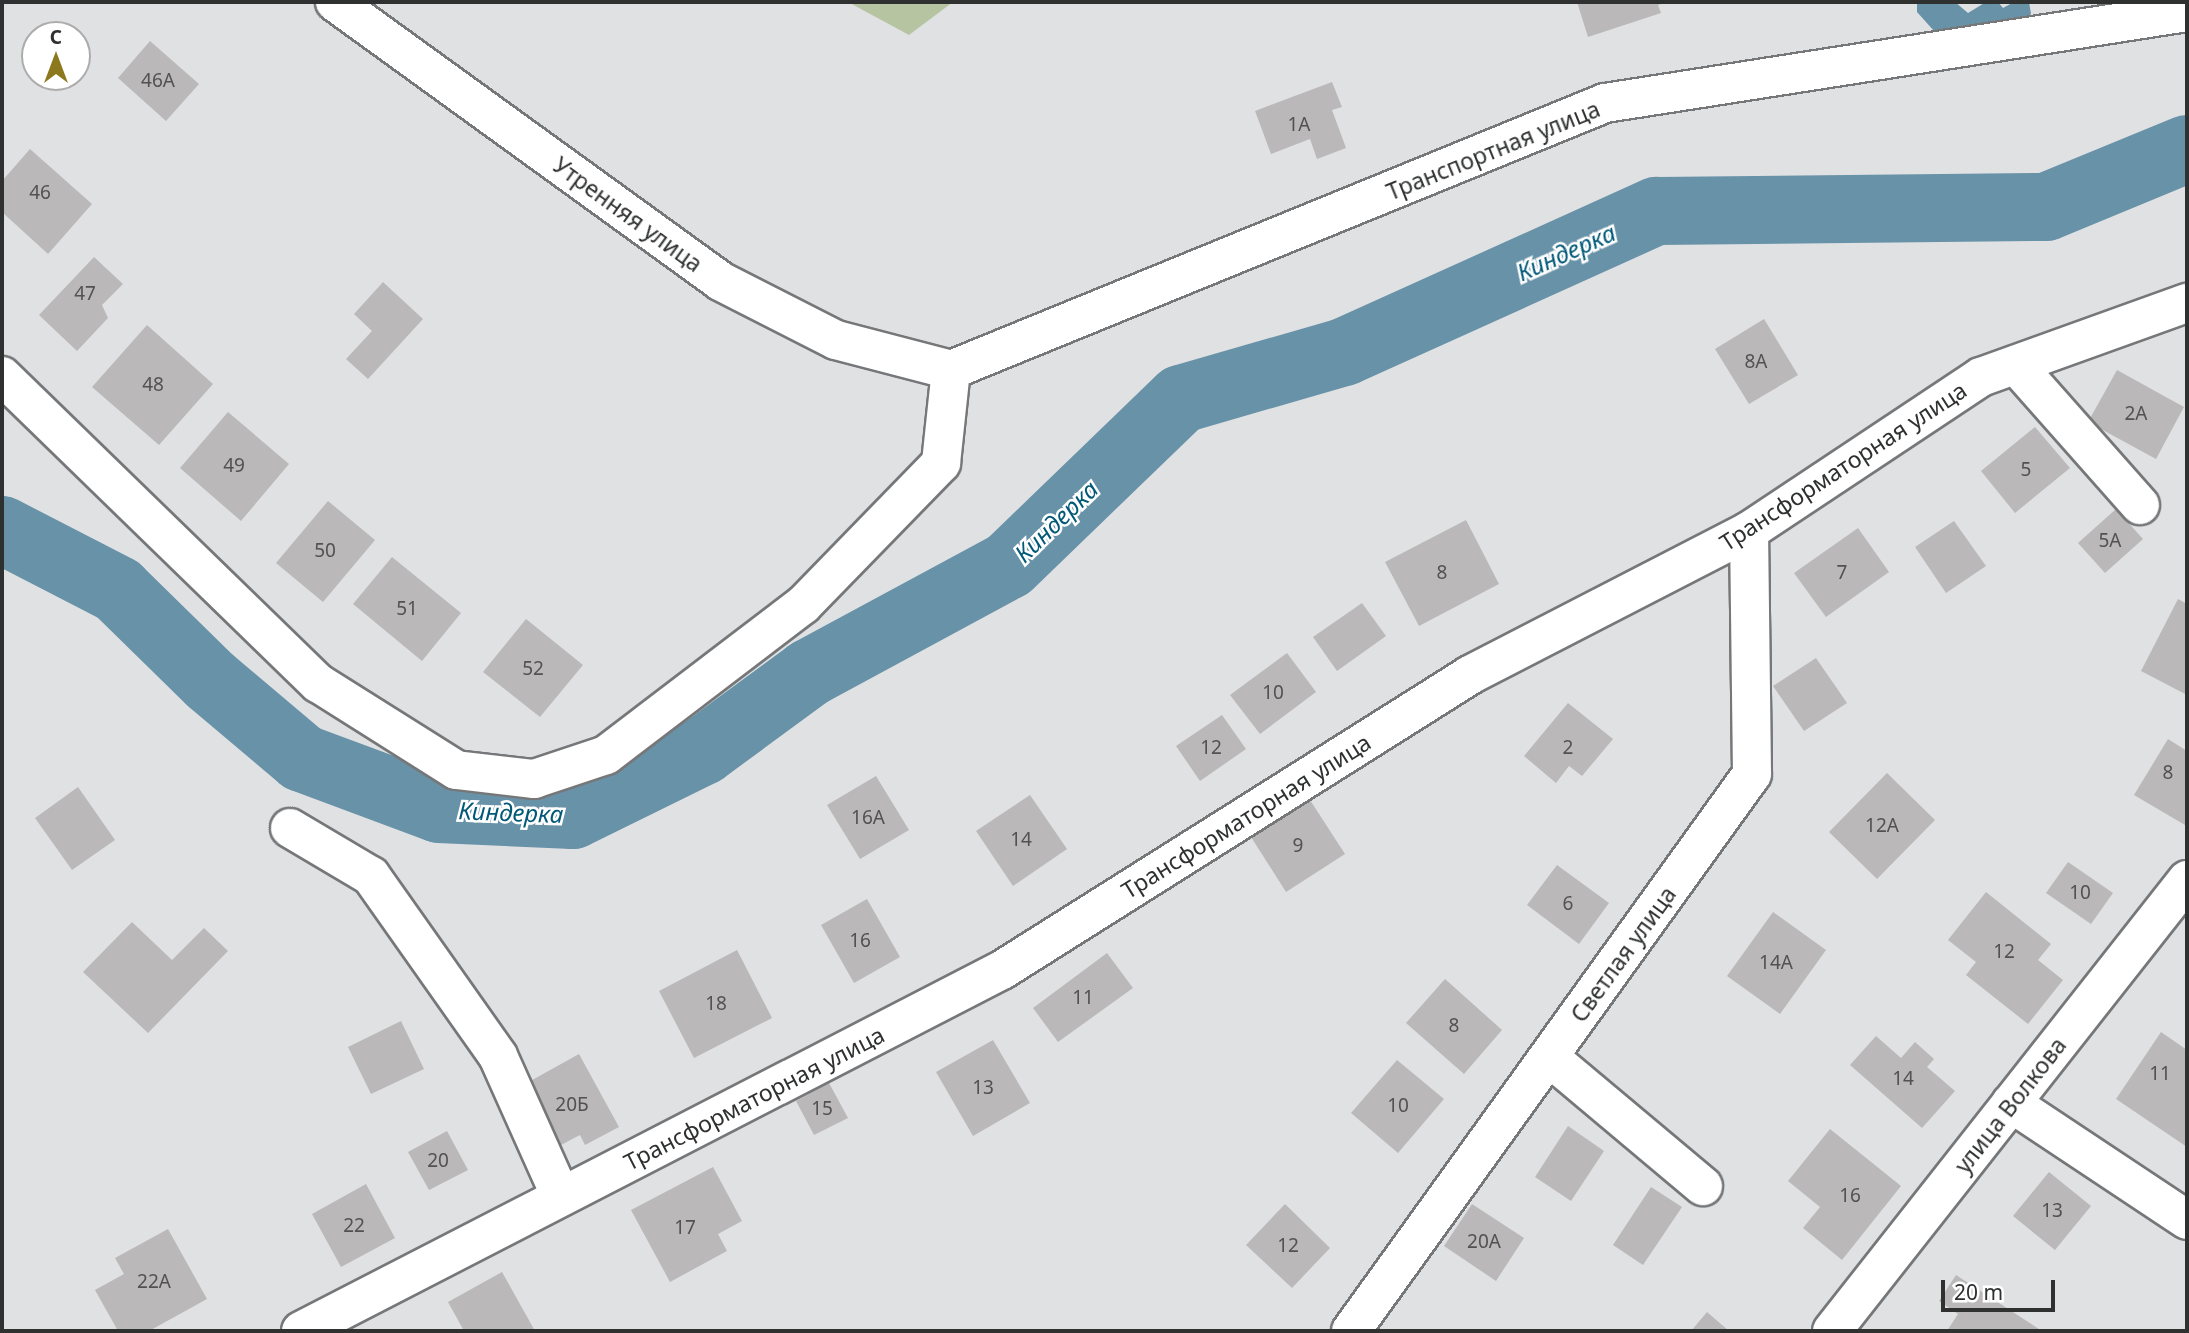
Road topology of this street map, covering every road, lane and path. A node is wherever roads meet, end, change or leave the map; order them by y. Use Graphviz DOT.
graph roads {
  1 [pos="335,2"];
  2 [pos="2187,12"];
  3 [pos="2187,303"];
  4 [pos="2016,365"];
  5 [pos="951,370"];
  6 [pos="2,376"];
  7 [pos="2140,505"];
  8 [pos="1749,531"];
  9 [pos="290,828"];
  10 [pos="2187,880"];
  11 [pos="1549,1057"];
  12 [pos="2011,1102"];
  13 [pos="1703,1186"];
  14 [pos="561,1197"];
  15 [pos="2187,1220"];
  16 [pos="1356,1330"];
  17 [pos="301,1331"];
  18 [pos="1832,1331"];
  1 -- 5 [label="street, Утренняя улица"];
  2 -- 5 [label="street, Транспортная улица"];
  3 -- 4 [label="street, Трансформаторная улица"];
  4 -- 7 [label="street"];
  4 -- 8 [label="street, Трансформаторная улица"];
  5 -- 6 [label="street"];
  8 -- 11 [label="street, Светлая улица"];
  8 -- 14 [label="street, Трансформаторная улица"];
  9 -- 14 [label="street"];
  10 -- 12 [label="street, улица Волкова"];
  11 -- 13 [label="street"];
  11 -- 16 [label="street, Светлая улица"];
  12 -- 15 [label="street"];
  12 -- 18 [label="street, улица Волкова"];
  14 -- 17 [label="street, Трансформаторная улица"];
}
